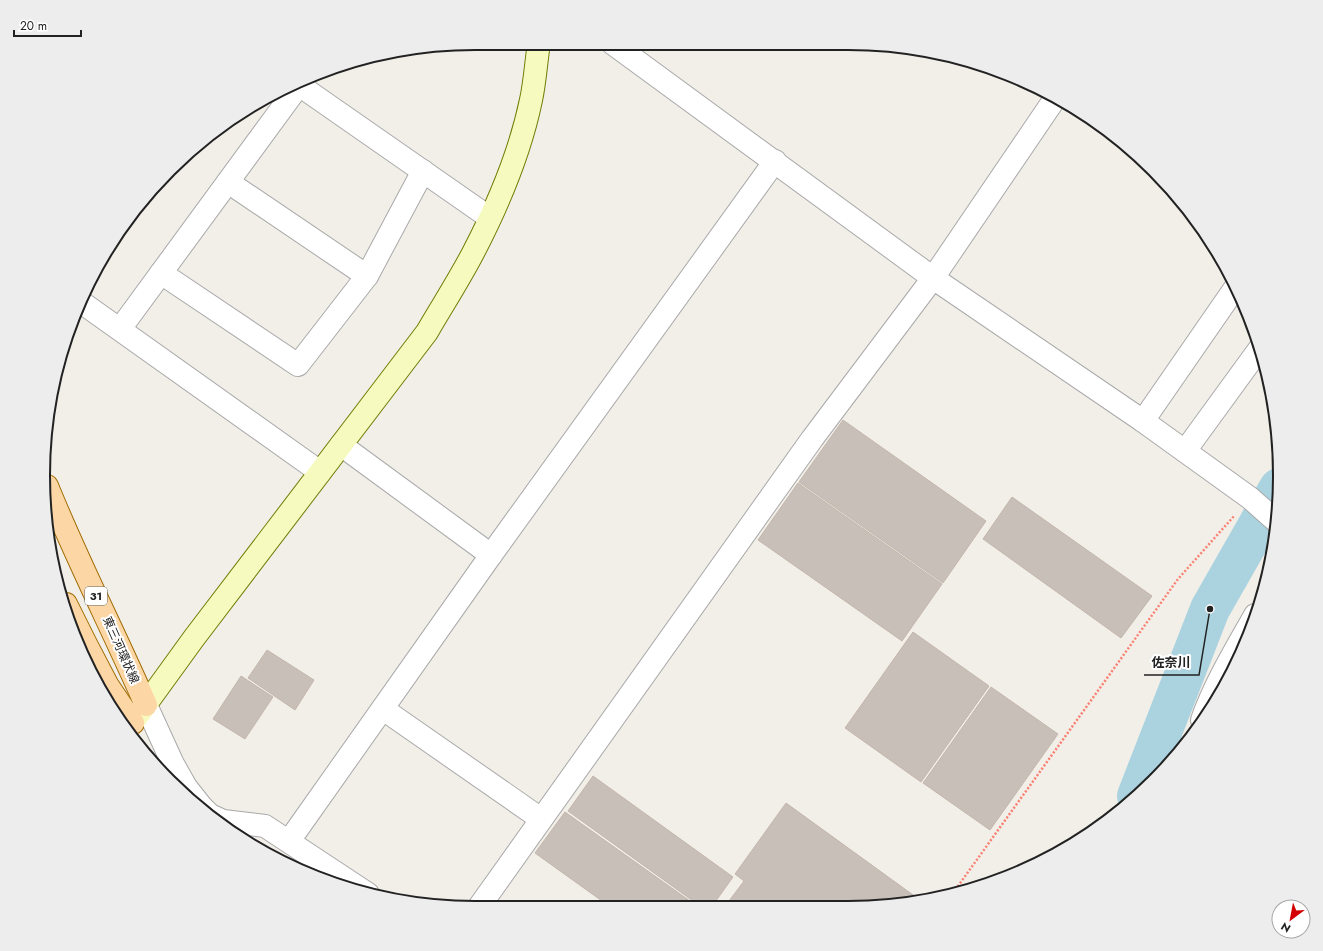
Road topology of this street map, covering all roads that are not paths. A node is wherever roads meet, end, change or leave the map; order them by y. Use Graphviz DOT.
graph roads {
  1 [pos="538,50"];
  2 [pos="622,50"];
  3 [pos="302,87"];
  4 [pos="295,90"];
  5 [pos="1052,103"];
  6 [pos="775,161"];
  7 [pos="423,171"];
  8 [pos="228,182"];
  9 [pos="490,218"];
  10 [pos="161,273"];
  11 [pos="367,276"];
  12 [pos="933,278"];
  13 [pos="1232,293"];
  14 [pos="86,305"];
  15 [pos="120,329"];
  16 [pos="1255,354"];
  17 [pos="1143,421"];
  18 [pos="341,445"];
  19 [pos="1185,451"];
  20 [pos="320,472"];
  21 [pos="51,495"];
  22 [pos="1271,516"];
  23 [pos="491,555"];
  24 [pos="80,632"];
  25 [pos="1231,660"];
  26 [pos="1217,687"];
  27 [pos="146,705"];
  28 [pos="384,709"];
  29 [pos="123,714"];
  30 [pos="131,725"];
  31 [pos="135,730"];
  32 [pos="173,764"];
  33 [pos="186,786"];
  34 [pos="541,819"];
  35 [pos="228,822"];
  36 [pos="289,841"];
  37 [pos="350,882"];
  38 [pos="483,901"];
  1 -- 9 [label="street"];
  2 -- 6 [label="street"];
  3 -- 7 [label="street"];
  4 -- 8 [label="street"];
  5 -- 12 [label="street"];
  6 -- 12 [label="street"];
  6 -- 23 [label="street"];
  7 -- 9 [label="street"];
  7 -- 11 [label="street"];
  8 -- 10 [label="street"];
  8 -- 11 [label="street"];
  9 -- 18 [label="street"];
  10 -- 11 [label="street"];
  10 -- 15 [label="street"];
  12 -- 17 [label="street"];
  12 -- 34 [label="street"];
  13 -- 17 [label="street"];
  14 -- 15 [label="street"];
  15 -- 20 [label="street"];
  16 -- 19 [label="street"];
  17 -- 19 [label="street"];
  18 -- 20 [label="street"];
  18 -- 23 [label="street"];
  19 -- 22 [label="street"];
  20 -- 27 [label="street"];
  21 -- 27 [label="main road, 東三河環状線 / 31"];
  23 -- 28 [label="street"];
  24 -- 29 [label="main road, 東三河環状線 / 31"];
  25 -- 26 [label="street"];
  27 -- 30 [label="street"];
  27 -- 32 [label="street"];
  28 -- 34 [label="street"];
  28 -- 36 [label="street"];
  31 -- 32 [label="street"];
  32 -- 33 [label="street"];
  34 -- 38 [label="street"];
  35 -- 36 [label="street"];
  36 -- 37 [label="street"];
}
